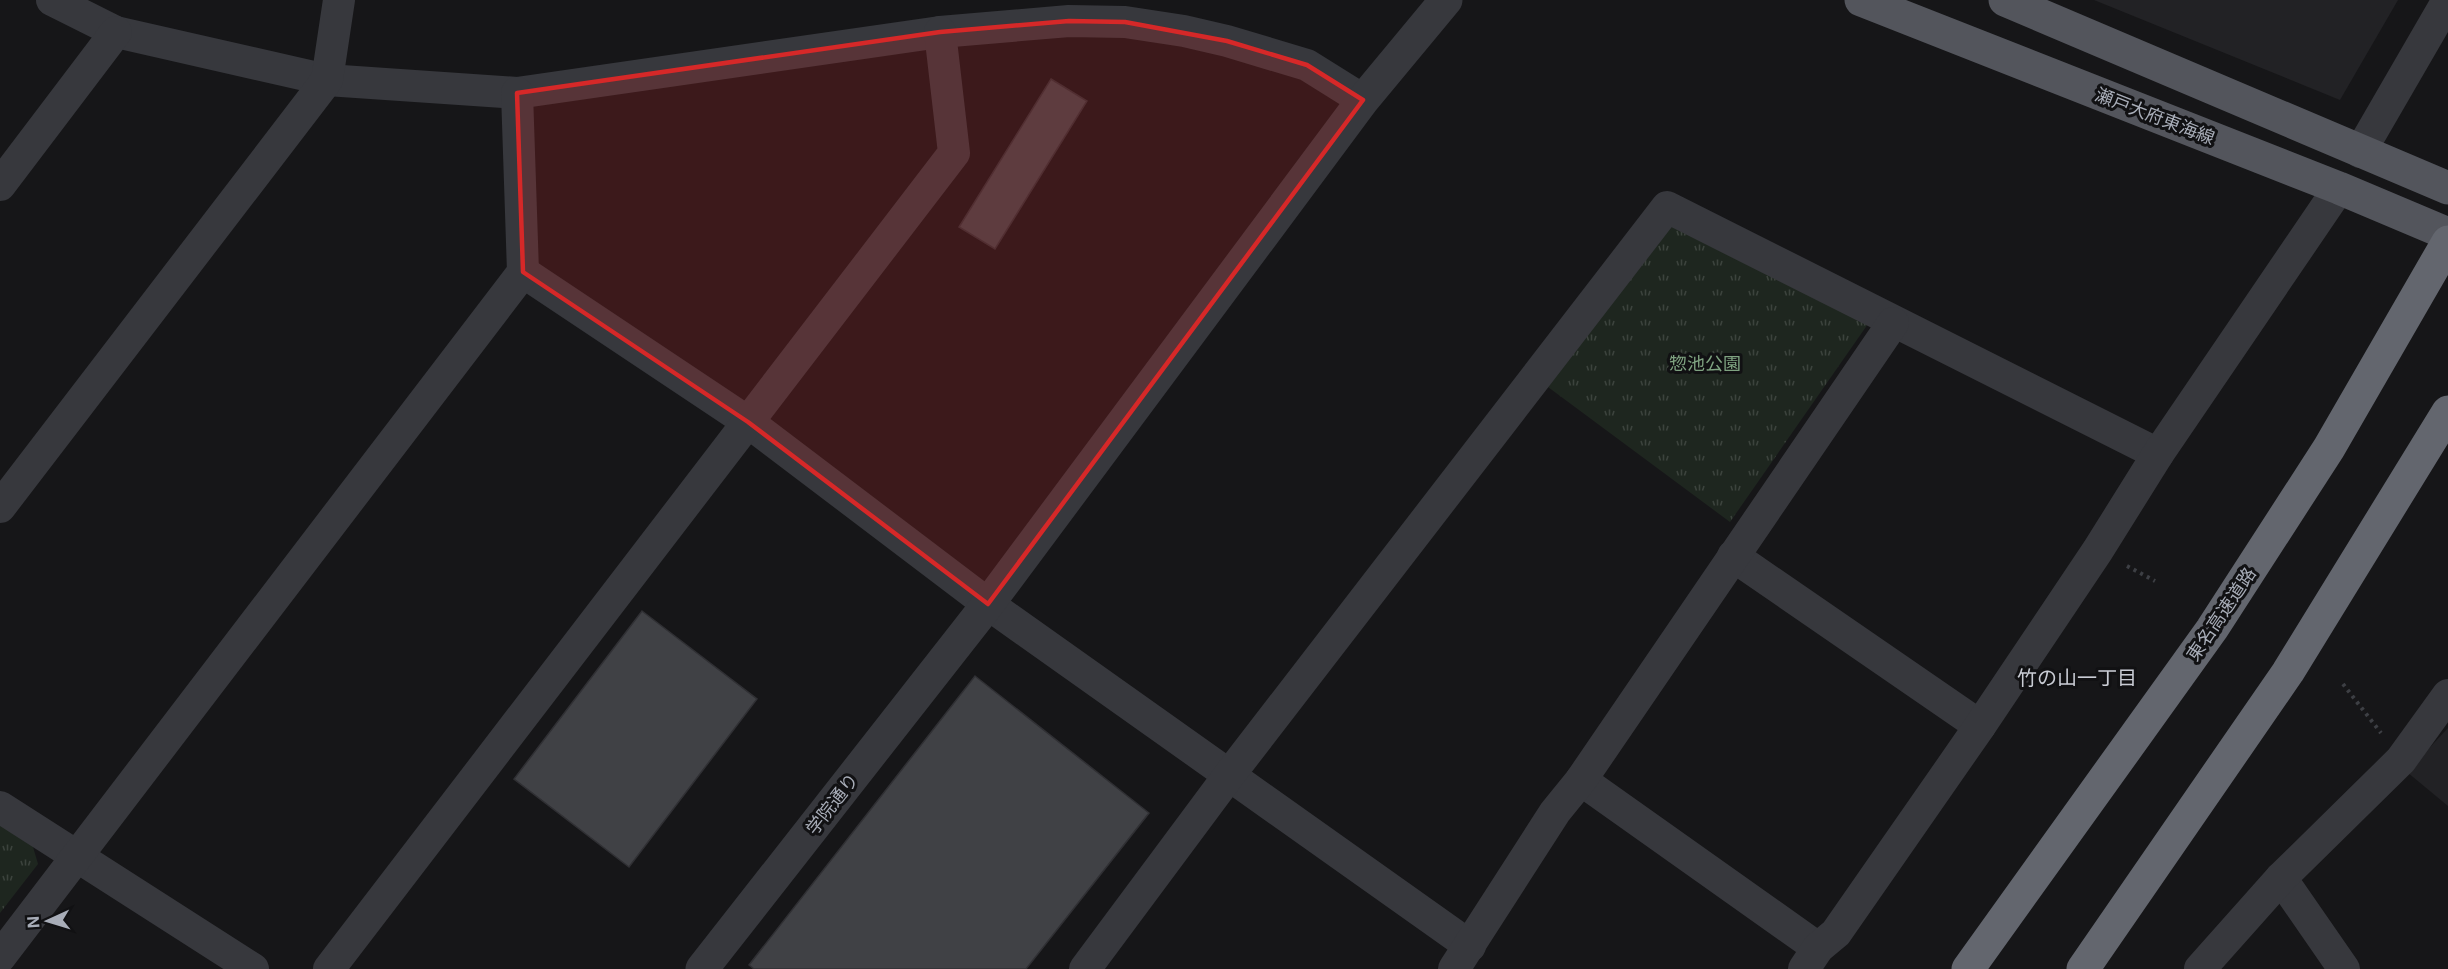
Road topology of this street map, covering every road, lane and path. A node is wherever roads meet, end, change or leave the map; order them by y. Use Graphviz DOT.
graph roads {
  1 [pos="52,0"];
  2 [pos="339,0"];
  3 [pos="1446,0"];
  4 [pos="1861,0"];
  5 [pos="2005,0"];
  6 [pos="2448,0"];
  7 [pos="116,32"];
  8 [pos="940,32"];
  9 [pos="327,80"];
  10 [pos="517,93"];
  11 [pos="1363,100"];
  12 [pos="2360,152"];
  13 [pos="0,185"];
  14 [pos="2339,188"];
  15 [pos="2448,188"];
  16 [pos="2448,234"];
  17 [pos="2448,242"];
  18 [pos="523,272"];
  19 [pos="1893,323"];
  20 [pos="2448,412"];
  21 [pos="748,422"];
  22 [pos="2158,454"];
  23 [pos="0,507"];
  24 [pos="1733,556"];
  25 [pos="988,604"];
  26 [pos="2343,684"];
  27 [pos="2448,695"];
  28 [pos="1980,726"];
  29 [pos="2401,760"];
  30 [pos="1230,774"];
  31 [pos="1581,780"];
  32 [pos="0,807"];
  33 [pos="78,857"];
  34 [pos="2281,878"];
  35 [pos="0,957"];
  36 [pos="1462,958"];
  37 [pos="1811,958"];
  38 [pos="253,969"];
  39 [pos="328,969"];
  40 [pos="702,969"];
  41 [pos="1085,969"];
  42 [pos="1968,969"];
  43 [pos="2083,969"];
  44 [pos="2200,969"];
  45 [pos="2344,969"];
  1 -- 7 [label="street"];
  2 -- 9 [label="street"];
  3 -- 11 [label="street, 学院通り"];
  4 -- 14 [label="main road, 瀬戸大府東海線"];
  5 -- 12 [label="main road"];
  6 -- 12 [label="street"];
  7 -- 9 [label="street"];
  7 -- 13 [label="street"];
  8 -- 10 [label="street"];
  8 -- 11 [label="street"];
  8 -- 21 [label="street"];
  9 -- 10 [label="street"];
  9 -- 23 [label="street"];
  10 -- 18 [label="street"];
  11 -- 25 [label="street, 学院通り"];
  12 -- 15 [label="main road"];
  14 -- 16 [label="main road, 瀬戸大府東海線"];
  14 -- 22 [label="street"];
  17 -- 42 [label="highway, 東名高速道路"];
  18 -- 21 [label="street"];
  18 -- 33 [label="street"];
  19 -- 22 [label="street"];
  19 -- 24 [label="street"];
  19 -- 30 [label="street"];
  20 -- 43 [label="highway"];
  21 -- 25 [label="street"];
  21 -- 39 [label="street"];
  22 -- 28 [label="street"];
  24 -- 28 [label="street"];
  24 -- 31 [label="street"];
  25 -- 30 [label="street"];
  25 -- 40 [label="street, 学院通り"];
  26 -- 29 [label="path"];
  27 -- 29 [label="street"];
  28 -- 37 [label="street"];
  29 -- 34 [label="street"];
  30 -- 36 [label="street"];
  30 -- 41 [label="street"];
  31 -- 36 [label="street"];
  31 -- 37 [label="street"];
  32 -- 33 [label="street"];
  33 -- 35 [label="street"];
  33 -- 38 [label="street"];
  34 -- 44 [label="street"];
  34 -- 45 [label="street"];
}
